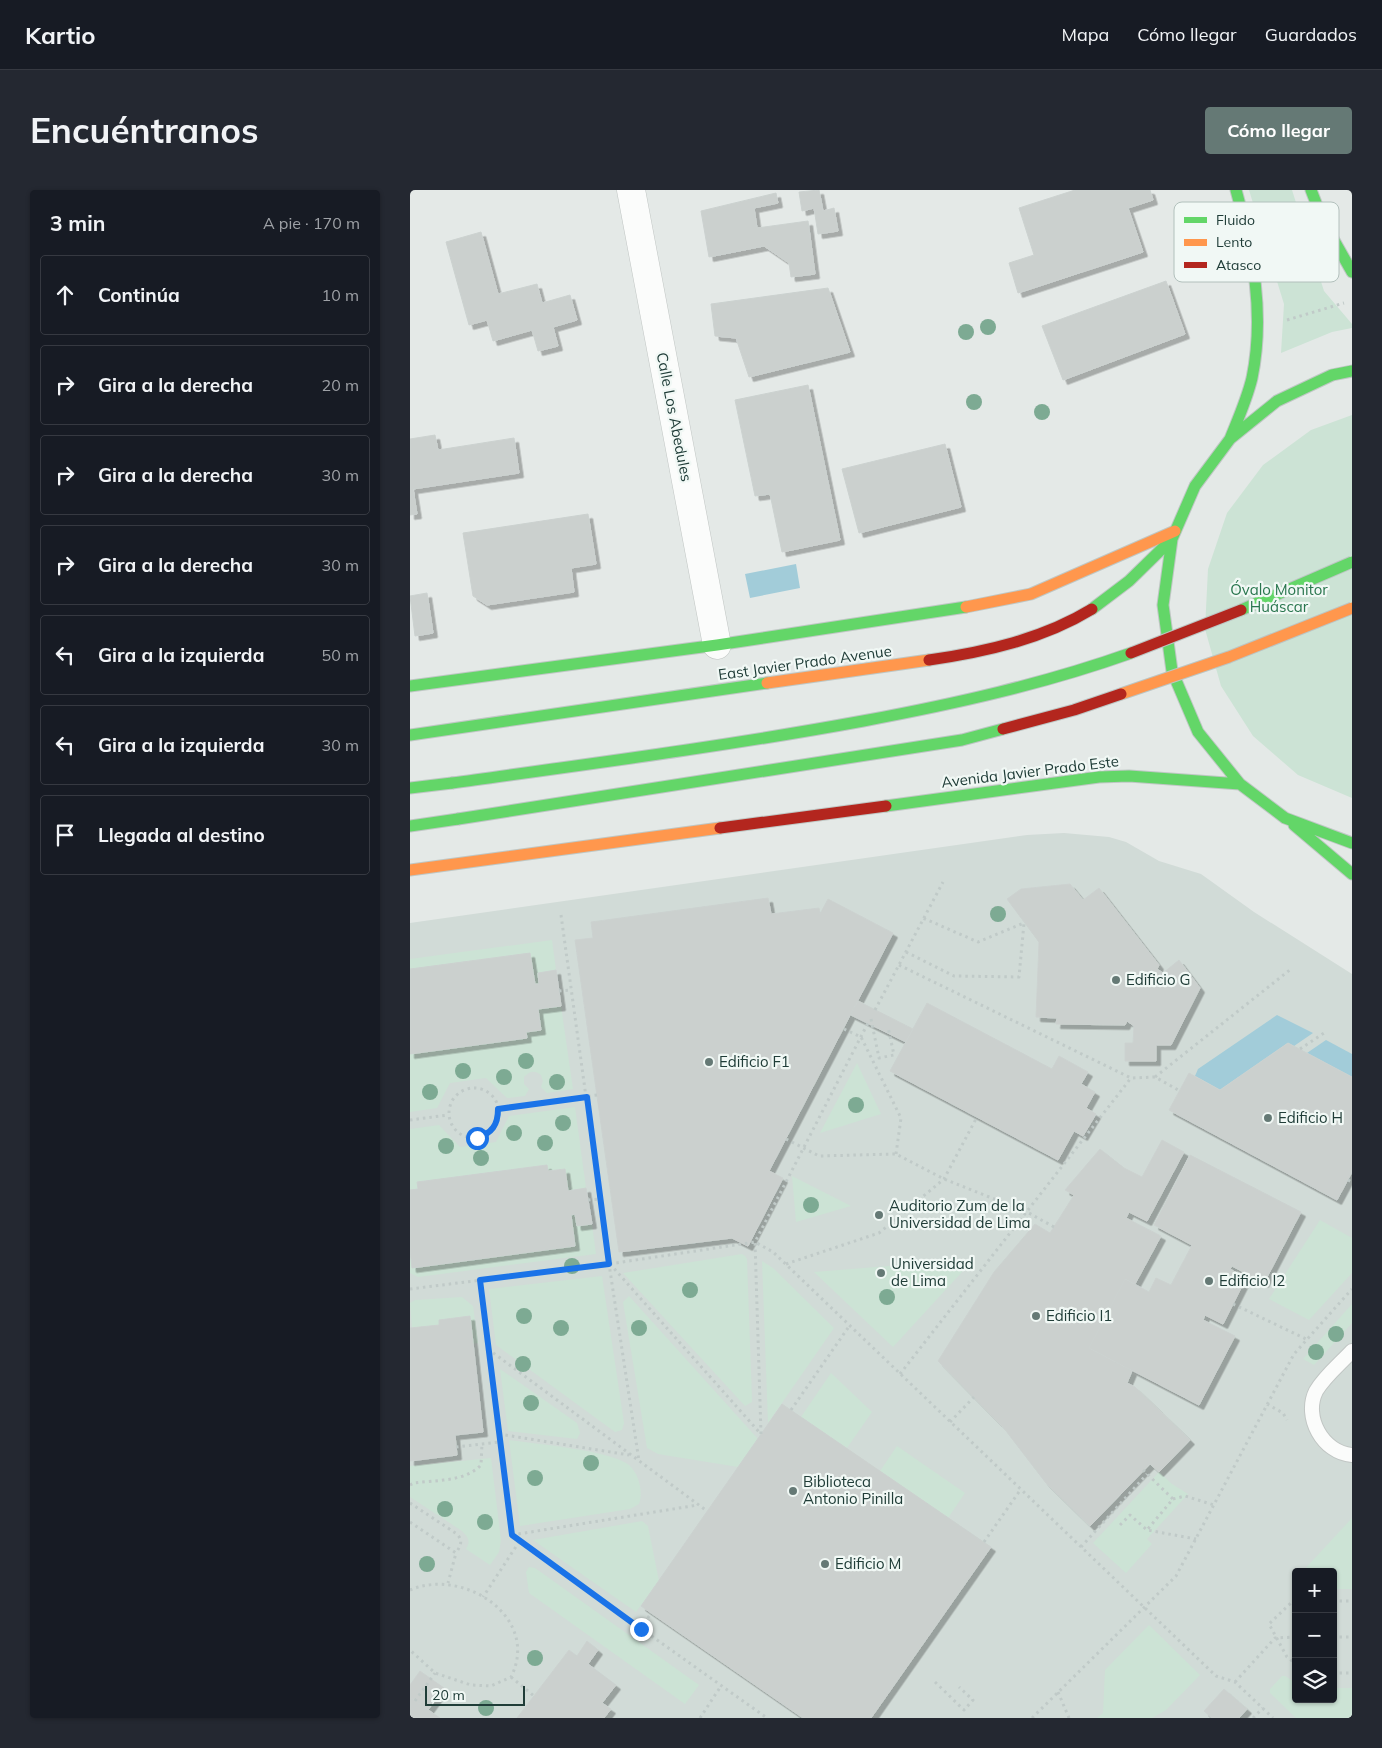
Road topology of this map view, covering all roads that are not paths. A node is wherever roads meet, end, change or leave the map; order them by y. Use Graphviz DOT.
graph roads {
  1 [pos="631,190"];
  2 [pos="1311,190"];
  3 [pos="1315,202"];
  4 [pos="1339,250"];
  5 [pos="1352,272"];
  6 [pos="1254,282"];
  7 [pos="1352,371"];
  8 [pos="1230,439"];
  9 [pos="1174,535"];
  10 [pos="1352,562"];
  11 [pos="1352,608"];
  12 [pos="717,645"];
  13 [pos="410,686"];
  14 [pos="410,735"];
  15 [pos="1240,784"];
  16 [pos="410,788"];
  17 [pos="1285,818"];
  18 [pos="410,826"];
  19 [pos="1352,843"];
  20 [pos="410,870"];
  21 [pos="1352,874"];
  22 [pos="1352,1351"];
  23 [pos="1352,1455"];
  1 -- 12 [label="street, Calle Los Abedules"];
  2 -- 3 [label="main road"];
  4 -- 5 [label="main road"];
  6 -- 8 [label="main road"];
  7 -- 8 [label="main road"];
  8 -- 9 [label="main road"];
  9 -- 12 [label="main road, East Javier Prado Avenue"];
  9 -- 14 [label="main road, East Javier Prado Avenue"];
  9 -- 15 [label="main road"];
  10 -- 16 [label="main road, bridge"];
  11 -- 18 [label="main road, bridge"];
  12 -- 13 [label="main road, East Javier Prado Avenue"];
  15 -- 17 [label="main road"];
  15 -- 20 [label="main road, Avenida Javier Prado Este"];
  17 -- 19 [label="main road"];
  17 -- 21 [label="main road"];
  22 -- 23 [label="lane"];
}
